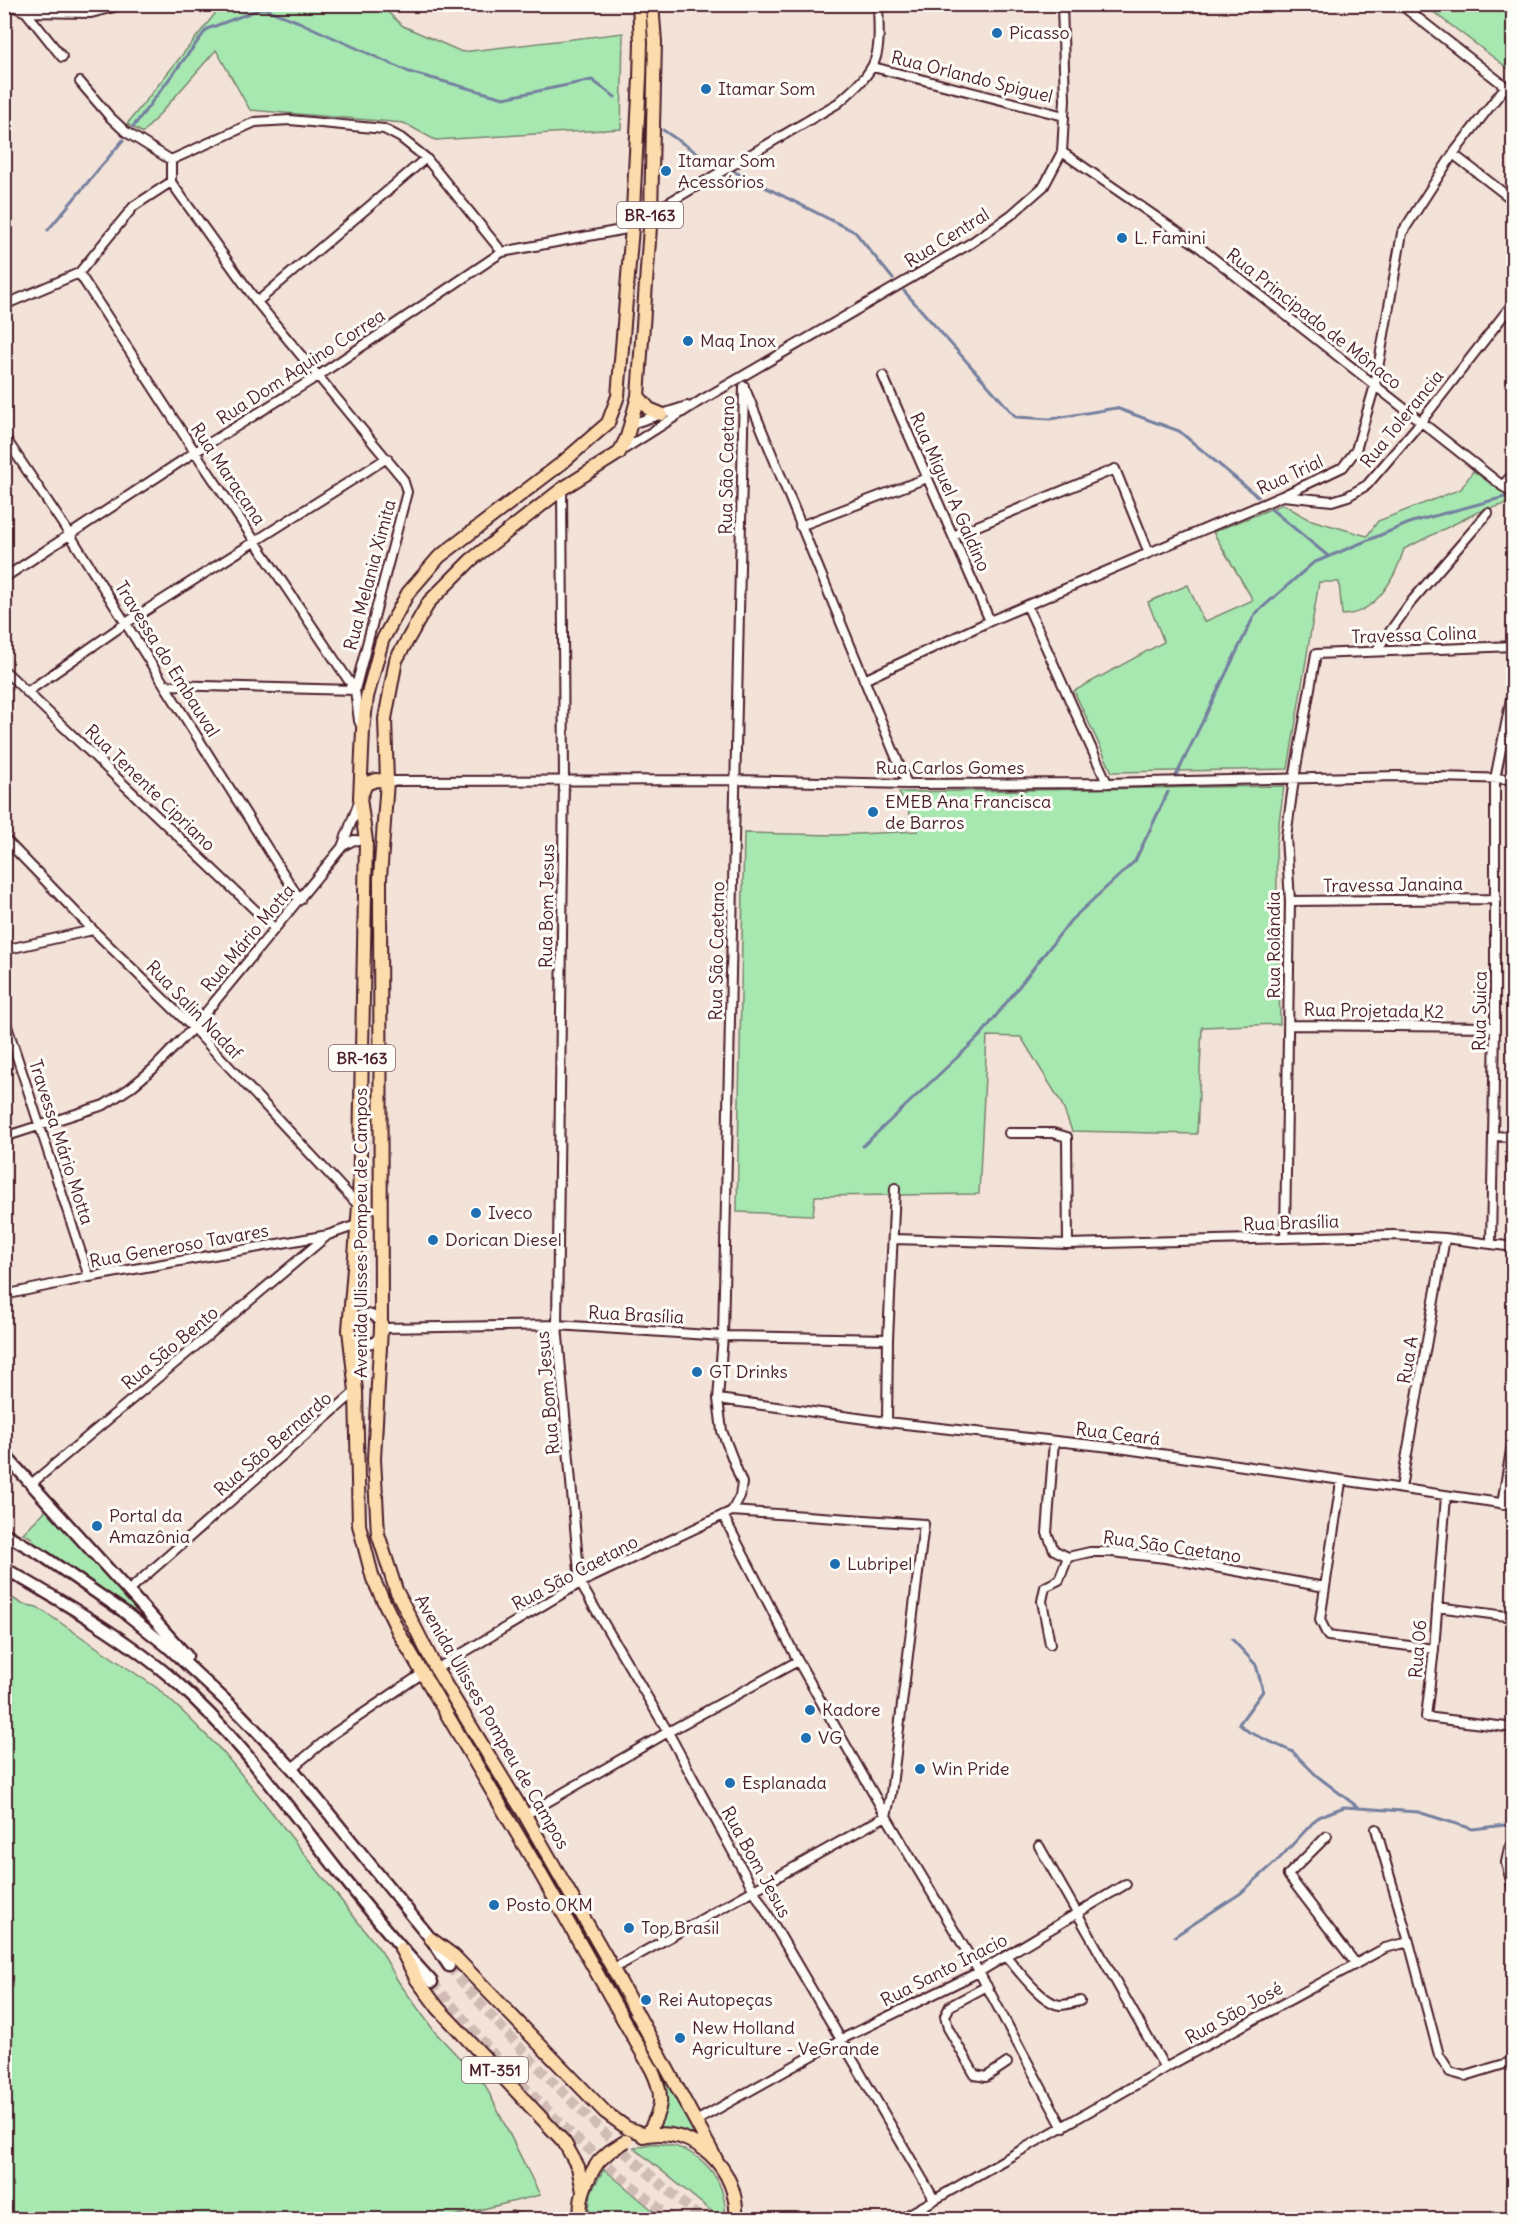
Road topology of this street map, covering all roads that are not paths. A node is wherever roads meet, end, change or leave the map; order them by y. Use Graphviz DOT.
graph roads {
  1 [pos="8,4"];
  2 [pos="126,4"];
  3 [pos="639,4"];
  4 [pos="657,4"];
  5 [pos="878,4"];
  6 [pos="1062,4"];
  7 [pos="1400,4"];
  8 [pos="652,5"];
  9 [pos="26,12"];
  10 [pos="62,57"];
  11 [pos="873,67"];
  12 [pos="80,82"];
  13 [pos="1505,87"];
  14 [pos="1514,93"];
  15 [pos="1064,116"];
  16 [pos="1062,152"];
  17 [pos="1453,154"];
  18 [pos="426,158"];
  19 [pos="171,160"];
  20 [pos="171,182"];
  21 [pos="1514,201"];
  22 [pos="651,213"];
  23 [pos="632,228"];
  24 [pos="502,252"];
  25 [pos="80,273"];
  26 [pos="257,302"];
  27 [pos="1514,302"];
  28 [pos="4,305"];
  29 [pos="318,376"];
  30 [pos="883,376"];
  31 [pos="742,382"];
  32 [pos="1375,385"];
  33 [pos="638,396"];
  34 [pos="700,401"];
  35 [pos="661,414"];
  36 [pos="608,423"];
  37 [pos="1420,423"];
  38 [pos="631,424"];
  39 [pos="4,436"];
  40 [pos="195,452"];
  41 [pos="619,453"];
  42 [pos="387,458"];
  43 [pos="562,463"];
  44 [pos="1514,473"];
  45 [pos="927,478"];
  46 [pos="562,489"];
  47 [pos="1508,490"];
  48 [pos="1282,496"];
  49 [pos="1488,513"];
  50 [pos="800,526"];
  51 [pos="70,535"];
  52 [pos="953,537"];
  53 [pos="256,542"];
  54 [pos="1149,553"];
  55 [pos="4,578"];
  56 [pos="1027,605"];
  57 [pos="990,621"];
  58 [pos="126,623"];
  59 [pos="1514,646"];
  60 [pos="1376,651"];
  61 [pos="1316,654"];
  62 [pos="4,670"];
  63 [pos="864,680"];
  64 [pos="1514,684"];
  65 [pos="166,685"];
  66 [pos="355,690"];
  67 [pos="27,692"];
  68 [pos="363,730"];
  69 [pos="1294,779"];
  70 [pos="1495,779"];
  71 [pos="1514,779"];
  72 [pos="564,780"];
  73 [pos="735,780"];
  74 [pos="387,781"];
  75 [pos="1107,783"];
  76 [pos="907,784"];
  77 [pos="360,798"];
  78 [pos="4,838"];
  79 [pos="366,841"];
  80 [pos="342,847"];
  81 [pos="1496,899"];
  82 [pos="300,900"];
  83 [pos="1290,901"];
  84 [pos="274,928"];
  85 [pos="93,930"];
  86 [pos="4,950"];
  87 [pos="4,1017"];
  88 [pos="1289,1025"];
  89 [pos="1495,1027"];
  90 [pos="193,1028"];
  91 [pos="41,1127"];
  92 [pos="1009,1133"];
  93 [pos="4,1137"];
  94 [pos="1493,1137"];
  95 [pos="1514,1137"];
  96 [pos="895,1188"];
  97 [pos="359,1206"];
  98 [pos="357,1225"];
  99 [pos="328,1235"];
  100 [pos="1285,1238"];
  101 [pos="1445,1238"];
  102 [pos="893,1239"];
  103 [pos="1491,1243"];
  104 [pos="1068,1244"];
  105 [pos="1514,1247"];
  106 [pos="89,1277"];
  107 [pos="4,1295"];
  108 [pos="557,1325"];
  109 [pos="381,1328"];
  110 [pos="349,1330"];
  111 [pos="723,1335"];
  112 [pos="888,1339"];
  113 [pos="356,1391"];
  114 [pos="718,1399"];
  115 [pos="887,1422"];
  116 [pos="1514,1432"];
  117 [pos="1054,1441"];
  118 [pos="4,1455"];
  119 [pos="1341,1482"];
  120 [pos="31,1484"];
  121 [pos="1401,1488"];
  122 [pos="1446,1496"];
  123 [pos="1502,1503"];
  124 [pos="1514,1505"];
  125 [pos="732,1510"];
  126 [pos="723,1515"];
  127 [pos="4,1533"];
  128 [pos="1068,1557"];
  129 [pos="4,1568"];
  130 [pos="580,1583"];
  131 [pos="1325,1587"];
  132 [pos="128,1592"];
  133 [pos="1437,1607"];
  134 [pos="1514,1617"];
  135 [pos="1050,1644"];
  136 [pos="1434,1649"];
  137 [pos="798,1661"];
  138 [pos="436,1669"];
  139 [pos="423,1673"];
  140 [pos="240,1714"];
  141 [pos="1514,1728"];
  142 [pos="668,1732"];
  143 [pos="292,1767"];
  144 [pos="525,1815"];
  145 [pos="886,1816"];
  146 [pos="1376,1829"];
  147 [pos="1327,1836"];
  148 [pos="1038,1846"];
  149 [pos="1511,1847"];
  150 [pos="1126,1884"];
  151 [pos="753,1889"];
  152 [pos="1514,1892"];
  153 [pos="1078,1914"];
  154 [pos="431,1939"];
  155 [pos="1409,1942"];
  156 [pos="401,1949"];
  157 [pos="1006,1956"];
  158 [pos="1356,1964"];
  159 [pos="448,1966"];
  160 [pos="613,1969"];
  161 [pos="979,1972"];
  162 [pos="432,1982"];
  163 [pos="987,1986"];
  164 [pos="1080,2001"];
  165 [pos="842,2039"];
  166 [pos="1514,2061"];
  167 [pos="1007,2063"];
  168 [pos="1165,2068"];
  169 [pos="696,2121"];
  170 [pos="1063,2128"];
  171 [pos="647,2135"];
  172 [pos="716,2159"];
  173 [pos="583,2191"];
  174 [pos="934,2199"];
  175 [pos="736,2205"];
  176 [pos="581,2220"];
  177 [pos="736,2220"];
  178 [pos="743,2220"];
  179 [pos="898,2220"];
  1 -- 9 [label="street"];
  2 -- 9 [label="street"];
  3 -- 23 [label="main road, Avenida Ulisses Pompeu de Campos / BR-163"];
  4 -- 8 [label="street"];
  5 -- 11 [label="street"];
  6 -- 15 [label="street, Rua Central"];
  7 -- 13 [label="street"];
  8 -- 22 [label="main road, BR-163"];
  9 -- 10 [label="street"];
  11 -- 15 [label="street, Rua Orlando Spiguel"];
  11 -- 22 [label="street"];
  12 -- 19 [label="street"];
  13 -- 14 [label="street"];
  13 -- 17 [label="street, Rua Trial"];
  15 -- 16 [label="street, Rua Central"];
  16 -- 31 [label="street, Rua Central"];
  16 -- 32 [label="street, Rua Principado de Mônaco"];
  17 -- 21 [label="street"];
  17 -- 32 [label="street, Rua Trial"];
  18 -- 19 [label="street"];
  18 -- 24 [label="street"];
  18 -- 26 [label="street"];
  19 -- 20 [label="street"];
  20 -- 25 [label="street"];
  20 -- 26 [label="street, Rua Melania Ximita"];
  22 -- 33 [label="main road, BR-163"];
  23 -- 24 [label="street, Rua Dom Aquino Correa"];
  23 -- 36 [label="main road, Avenida Ulisses Pompeu de Campos / BR-163"];
  24 -- 29 [label="street, Rua Dom Aquino Correa"];
  25 -- 28 [label="street"];
  25 -- 40 [label="street, Rua Maracana"];
  26 -- 29 [label="street, Rua Melania Ximita"];
  27 -- 37 [label="street, Rua Tolerancia"];
  29 -- 40 [label="street, Rua Dom Aquino Correa"];
  29 -- 42 [label="street, Rua Melania Ximita"];
  30 -- 45 [label="street, Rua Miguel A Galdino"];
  31 -- 34 [label="street, Rua Central"];
  31 -- 50 [label="street, Rua São Caetano"];
  31 -- 73 [label="street, Rua São Caetano"];
  32 -- 37 [label="street, Rua Principado de Mônaco"];
  32 -- 48 [label="street, Rua Trial"];
  33 -- 35 [label="main road"];
  33 -- 38 [label="main road, BR-163"];
  34 -- 35 [label="street, Rua Central"];
  34 -- 41 [label="street, Rua Central"];
  35 -- 38 [label="street, Rua Central"];
  36 -- 38 [label="main road"];
  36 -- 43 [label="main road, Avenida Ulisses Pompeu de Campos / BR-163"];
  37 -- 47 [label="street, Rua Principado de Mônaco"];
  37 -- 48 [label="street, Rua Tolerancia"];
  38 -- 41 [label="main road, BR-163"];
  39 -- 51 [label="street, Travessa do Embauval"];
  40 -- 51 [label="street, Rua Dom Aquino Correa"];
  40 -- 53 [label="street, Rua Maracana"];
  41 -- 46 [label="main road, Avenida Ulisses Pompeu de Campos / BR-163"];
  42 -- 53 [label="street"];
  42 -- 66 [label="street, Rua Melania Ximita"];
  43 -- 46 [label="main road"];
  43 -- 68 [label="main road, Avenida Ulisses Pompeu de Campos / BR-163"];
  44 -- 47 [label="street"];
  45 -- 50 [label="street"];
  45 -- 52 [label="street, Rua Miguel A Galdino"];
  46 -- 72 [label="street, Rua Bom Jesus"];
  46 -- 74 [label="main road, Avenida Ulisses Pompeu de Campos / BR-163"];
  48 -- 54 [label="street, Rua Trial"];
  49 -- 60 [label="street"];
  50 -- 63 [label="street, Rua São Caetano"];
  51 -- 55 [label="street, Rua Dom Aquino Correa"];
  51 -- 58 [label="street, Travessa do Embauval"];
  52 -- 54 [label="street"];
  52 -- 57 [label="street, Rua Miguel A Galdino"];
  53 -- 58 [label="street"];
  53 -- 66 [label="street, Rua Maracana"];
  54 -- 56 [label="street, Rua Trial"];
  56 -- 57 [label="street, Rua Trial"];
  56 -- 75 [label="street"];
  57 -- 63 [label="street, Rua Trial"];
  58 -- 65 [label="street, Travessa do Embauval"];
  58 -- 67 [label="street"];
  59 -- 60 [label="street, Travessa Colina"];
  60 -- 61 [label="street, Travessa Colina"];
  61 -- 69 [label="street, Rua Rolândia"];
  62 -- 67 [label="street, Rua Tenente Cipriano"];
  63 -- 76 [label="street, Rua São Caetano"];
  64 -- 70 [label="street, Rua Suica"];
  65 -- 66 [label="street"];
  65 -- 82 [label="street, Travessa do Embauval"];
  66 -- 68 [label="street, Rua Melania Ximita"];
  67 -- 84 [label="street, Rua Tenente Cipriano"];
  68 -- 77 [label="main road, Avenida Ulisses Pompeu de Campos / BR-163"];
  69 -- 70 [label="street, Rua Carlos Gomes"];
  69 -- 75 [label="street, Rua Carlos Gomes"];
  69 -- 83 [label="street, Rua Rolândia"];
  70 -- 71 [label="street, Rua Carlos Gomes"];
  70 -- 81 [label="street, Rua Suica"];
  72 -- 73 [label="street, Rua Carlos Gomes"];
  72 -- 74 [label="street, Rua Carlos Gomes"];
  72 -- 108 [label="street, Rua Bom Jesus"];
  73 -- 76 [label="street, Rua Carlos Gomes"];
  73 -- 111 [label="street, Rua São Caetano"];
  74 -- 77 [label="main road"];
  74 -- 109 [label="main road, Avenida Ulisses Pompeu de Campos / BR-163"];
  75 -- 76 [label="street, Rua Carlos Gomes"];
  77 -- 79 [label="main road, Avenida Ulisses Pompeu de Campos / BR-163"];
  77 -- 80 [label="street, Rua Mário Motta"];
  78 -- 85 [label="street, Rua Salin Nadaf"];
  79 -- 80 [label="street"];
  79 -- 97 [label="main road, Avenida Ulisses Pompeu de Campos / BR-163"];
  80 -- 82 [label="street, Rua Mário Motta"];
  81 -- 83 [label="street, Travessa Janaina"];
  81 -- 89 [label="street, Rua Suica"];
  82 -- 84 [label="street, Rua Mário Motta"];
  83 -- 88 [label="street, Rua Rolândia"];
  84 -- 90 [label="street, Rua Mário Motta"];
  85 -- 86 [label="street"];
  85 -- 90 [label="street, Rua Salin Nadaf"];
  87 -- 91 [label="street, Travessa Mário Motta"];
  88 -- 89 [label="street, Rua Projetada K2"];
  88 -- 100 [label="street, Rua Rolândia"];
  89 -- 94 [label="street, Rua Suica"];
  90 -- 91 [label="street, Rua Mário Motta"];
  90 -- 97 [label="street, Rua Salin Nadaf"];
  91 -- 93 [label="street, Rua Mário Motta"];
  91 -- 106 [label="street, Travessa Mário Motta"];
  92 -- 104 [label="street"];
  94 -- 95 [label="street"];
  94 -- 103 [label="street, Rua Suica"];
  96 -- 102 [label="street"];
  97 -- 98 [label="main road, Avenida Ulisses Pompeu de Campos / BR-163"];
  98 -- 99 [label="street, Rua Generoso Tavares"];
  98 -- 110 [label="main road, Avenida Ulisses Pompeu de Campos / BR-163"];
  99 -- 106 [label="street, Rua Generoso Tavares"];
  99 -- 120 [label="street, Rua São Bento"];
  100 -- 101 [label="street, Rua Brasília"];
  100 -- 104 [label="street, Rua Brasília"];
  101 -- 103 [label="street, Rua Brasília"];
  101 -- 121 [label="street, Rua A"];
  102 -- 104 [label="street, Rua Brasília"];
  102 -- 112 [label="street"];
  103 -- 105 [label="street, Rua Brasília"];
  106 -- 107 [label="street, Rua Generoso Tavares"];
  108 -- 109 [label="street, Rua Brasília"];
  108 -- 111 [label="street, Rua Brasília"];
  108 -- 130 [label="street, Rua Bom Jesus"];
  109 -- 110 [label="street"];
  109 -- 110 [label="street"];
  109 -- 138 [label="main road, Avenida Ulisses Pompeu de Campos / BR-163"];
  110 -- 113 [label="main road, Avenida Ulisses Pompeu de Campos / BR-163"];
  111 -- 112 [label="street, Rua Brasília"];
  111 -- 114 [label="street, Rua São Caetano"];
  112 -- 115 [label="street"];
  113 -- 132 [label="street, Rua São Bernardo"];
  113 -- 139 [label="main road, Avenida Ulisses Pompeu de Campos / BR-163"];
  114 -- 115 [label="street, Rua Ceará"];
  114 -- 125 [label="street, Rua São Caetano"];
  115 -- 117 [label="street, Rua Ceará"];
  116 -- 123 [label="street"];
  117 -- 119 [label="street, Rua Ceará"];
  117 -- 128 [label="street"];
  118 -- 120 [label="main road"];
  119 -- 121 [label="street, Rua Ceará"];
  119 -- 131 [label="street"];
  120 -- 132 [label="main road"];
  121 -- 122 [label="street, Rua Ceará"];
  122 -- 123 [label="street, Rua Ceará"];
  122 -- 133 [label="street, Rua 06"];
  123 -- 124 [label="street, Rua Ceará"];
  125 -- 126 [label="street, Rua São Caetano"];
  125 -- 145 [label="street"];
  126 -- 130 [label="street, Rua São Caetano"];
  126 -- 137 [label="street"];
  127 -- 140 [label="main road, MT-351"];
  128 -- 131 [label="street, Rua São Caetano"];
  128 -- 135 [label="street"];
  129 -- 156 [label="main road, MT-351"];
  130 -- 138 [label="street, Rua São Caetano"];
  130 -- 142 [label="street, Rua Bom Jesus"];
  131 -- 136 [label="street"];
  132 -- 140 [label="main road"];
  133 -- 134 [label="street"];
  133 -- 136 [label="street, Rua 06"];
  136 -- 141 [label="street, Rua 06"];
  137 -- 142 [label="street"];
  137 -- 145 [label="street"];
  138 -- 144 [label="main road, Avenida Ulisses Pompeu de Campos / BR-163"];
  139 -- 143 [label="street"];
  139 -- 171 [label="main road, Avenida Ulisses Pompeu de Campos / BR-163"];
  140 -- 143 [label="main road, MT-351"];
  142 -- 144 [label="street"];
  142 -- 151 [label="street, Rua Bom Jesus"];
  143 -- 154 [label="main road, MT-351"];
  144 -- 160 [label="main road, Avenida Ulisses Pompeu de Campos / BR-163"];
  145 -- 151 [label="street"];
  145 -- 161 [label="street"];
  146 -- 155 [label="street"];
  147 -- 158 [label="street"];
  148 -- 153 [label="street"];
  149 -- 152 [label="street"];
  150 -- 153 [label="street, Rua Santo Inacio"];
  151 -- 160 [label="street"];
  151 -- 165 [label="street, Rua Bom Jesus"];
  153 -- 157 [label="street, Rua Santo Inacio"];
  153 -- 168 [label="street"];
  154 -- 159 [label="main road"];
  154 -- 171 [label="main road, MT-351"];
  155 -- 158 [label="street, Rua São José"];
  155 -- 166 [label="street"];
  156 -- 162 [label="main road"];
  156 -- 173 [label="main road, MT-351"];
  157 -- 161 [label="street, Rua Santo Inacio"];
  157 -- 164 [label="street"];
  158 -- 168 [label="street, Rua São José"];
  160 -- 169 [label="main road, Avenida Ulisses Pompeu de Campos / BR-163"];
  161 -- 163 [label="street"];
  161 -- 165 [label="street, Rua Santo Inacio"];
  163 -- 167 [label="street"];
  163 -- 170 [label="street"];
  165 -- 169 [label="street, Rua Santo Inacio"];
  165 -- 174 [label="street, Rua Bom Jesus"];
  168 -- 170 [label="street, Rua São José"];
  169 -- 172 [label="main road, Avenida Ulisses Pompeu de Campos / BR-163"];
  170 -- 174 [label="street, Rua São José"];
  171 -- 172 [label="main road"];
  171 -- 173 [label="main road, bridge"];
  172 -- 175 [label="main road, BR-163"];
  173 -- 176 [label="main road"];
  174 -- 179 [label="street, Rua São José"];
  175 -- 177 [label="main road"];
  175 -- 178 [label="main road, BR-163"];
}
